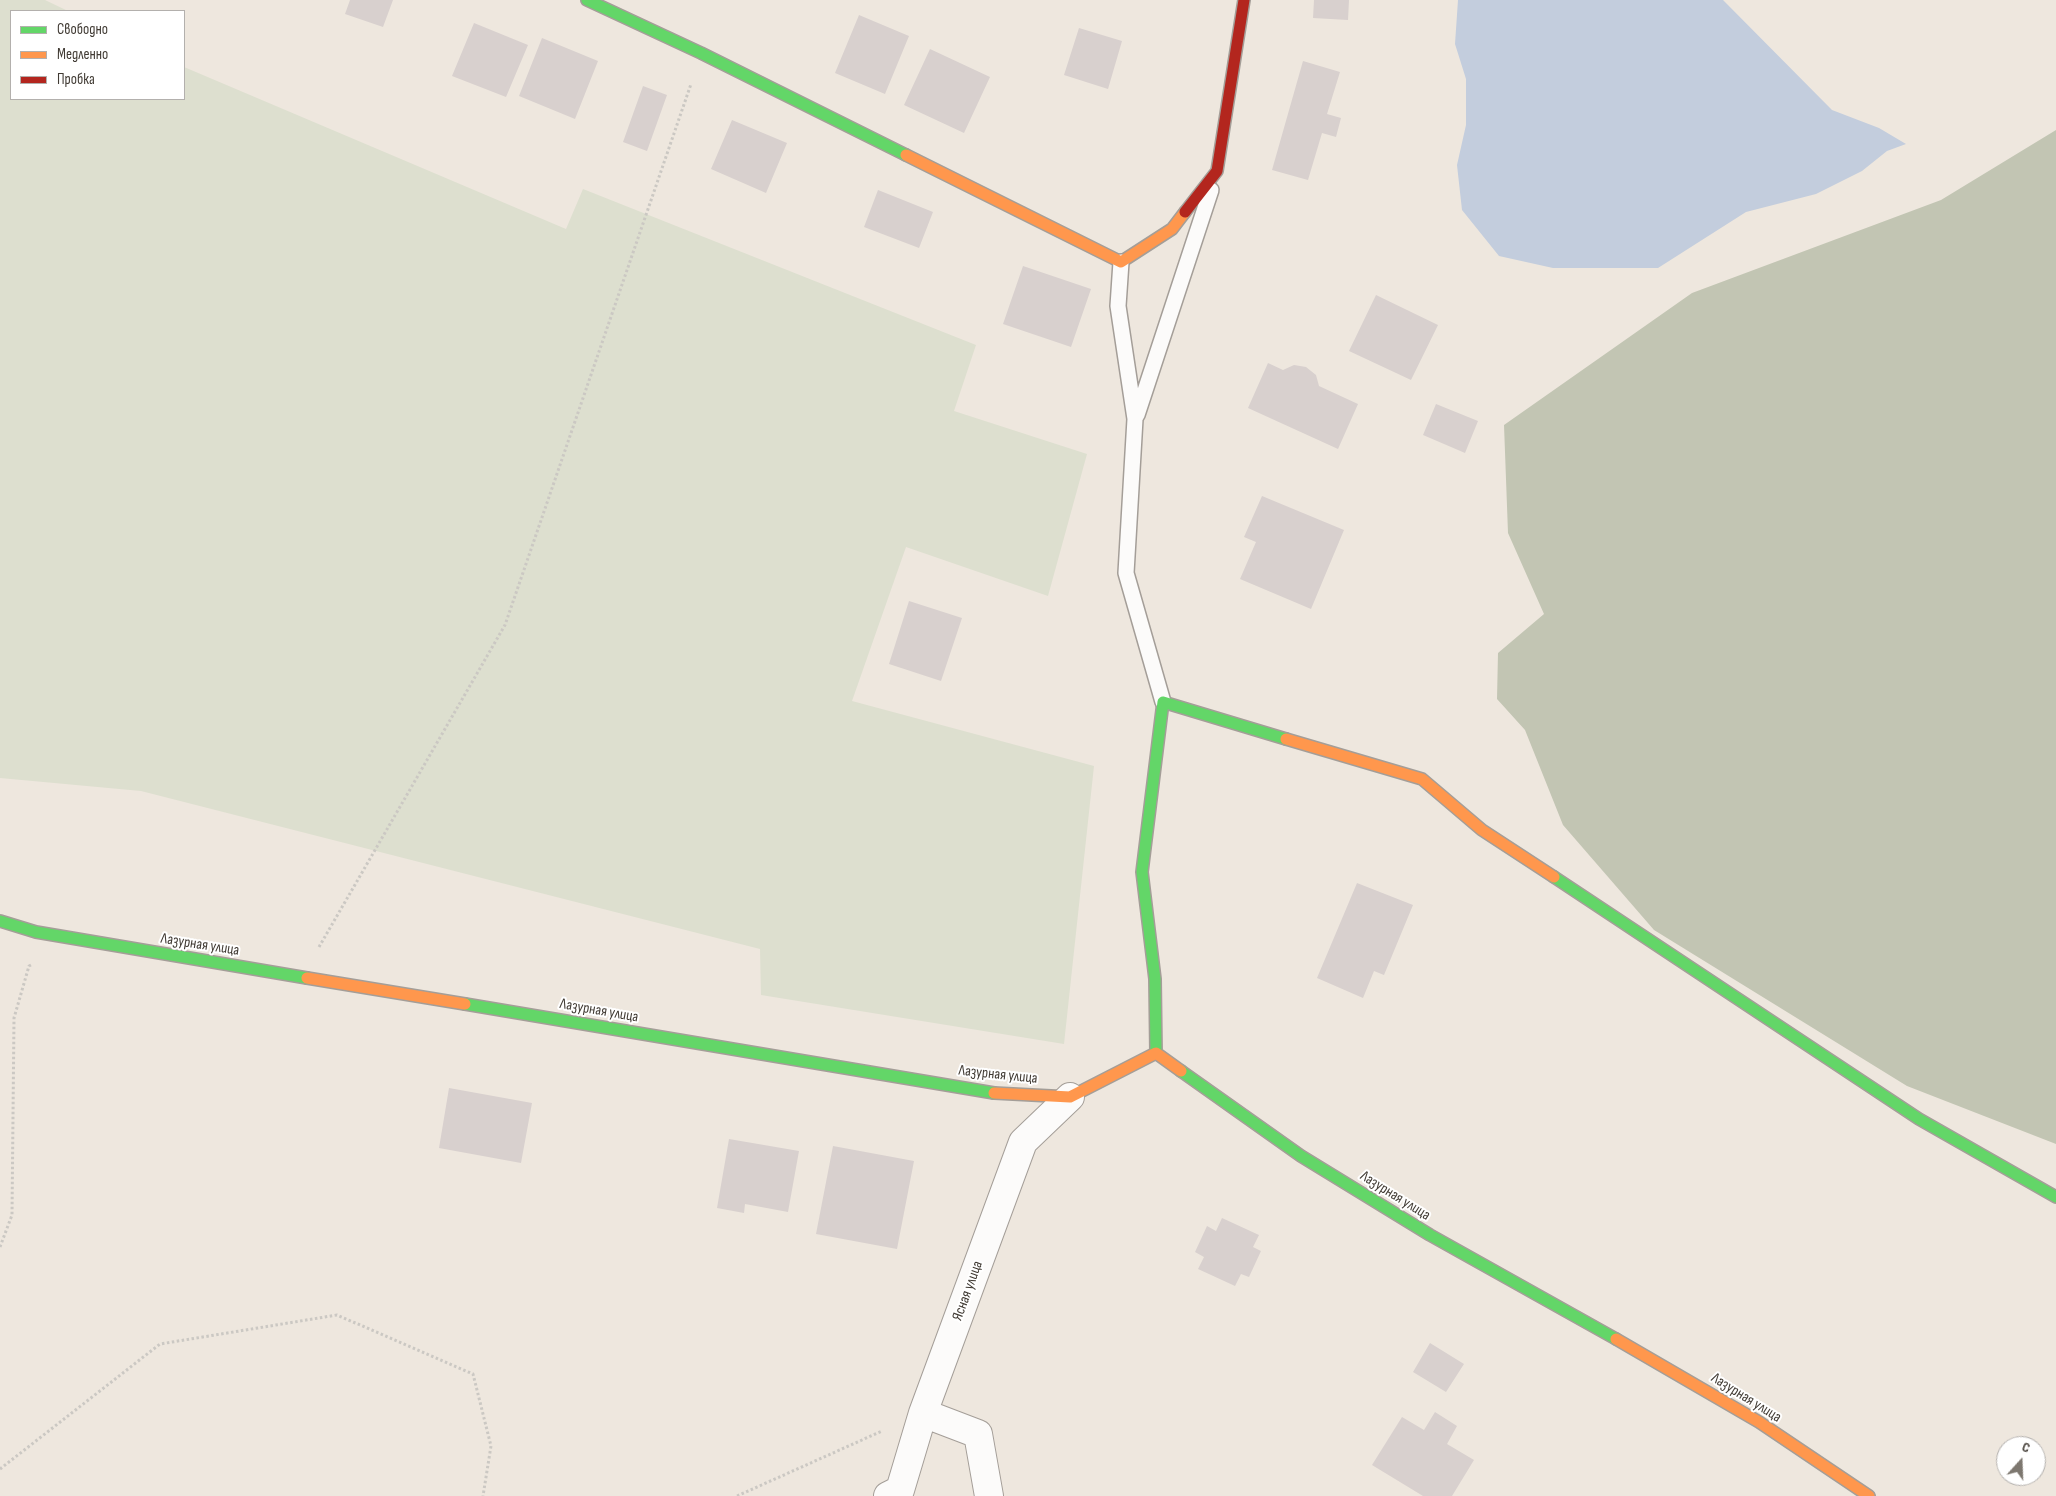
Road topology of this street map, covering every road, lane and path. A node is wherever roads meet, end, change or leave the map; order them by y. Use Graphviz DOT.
graph roads {
  1 [pos="587,0"];
  2 [pos="1244,0"];
  3 [pos="701,53"];
  4 [pos="1217,171"];
  5 [pos="1121,262"];
  6 [pos="1135,419"];
  7 [pos="1163,702"];
  8 [pos="0,921"];
  9 [pos="37,962"];
  10 [pos="302,977"];
  11 [pos="1156,1053"];
  12 [pos="1070,1097"];
  13 [pos="2056,1197"];
  14 [pos="0,1247"];
  15 [pos="923,1413"];
  16 [pos="0,1469"];
  17 [pos="483,1496"];
  18 [pos="736,1496"];
  19 [pos="889,1496"];
  20 [pos="989,1496"];
  21 [pos="1869,1496"];
  1 -- 3 [label="street"];
  2 -- 4 [label="street"];
  3 -- 5 [label="street"];
  3 -- 10 [label="path"];
  4 -- 5 [label="street"];
  4 -- 6 [label="lane"];
  5 -- 6 [label="lane"];
  6 -- 7 [label="lane"];
  7 -- 11 [label="street"];
  7 -- 13 [label="street"];
  8 -- 10 [label="street, Лазурная улица"];
  9 -- 14 [label="path"];
  10 -- 12 [label="street, Лазурная улица"];
  11 -- 12 [label="street, Лазурная улица"];
  11 -- 21 [label="street, Лазурная улица"];
  12 -- 15 [label="street, Ясная улица"];
  15 -- 18 [label="path"];
  15 -- 19 [label="street, Ясная улица"];
  15 -- 20 [label="street"];
  16 -- 17 [label="path"];
}
